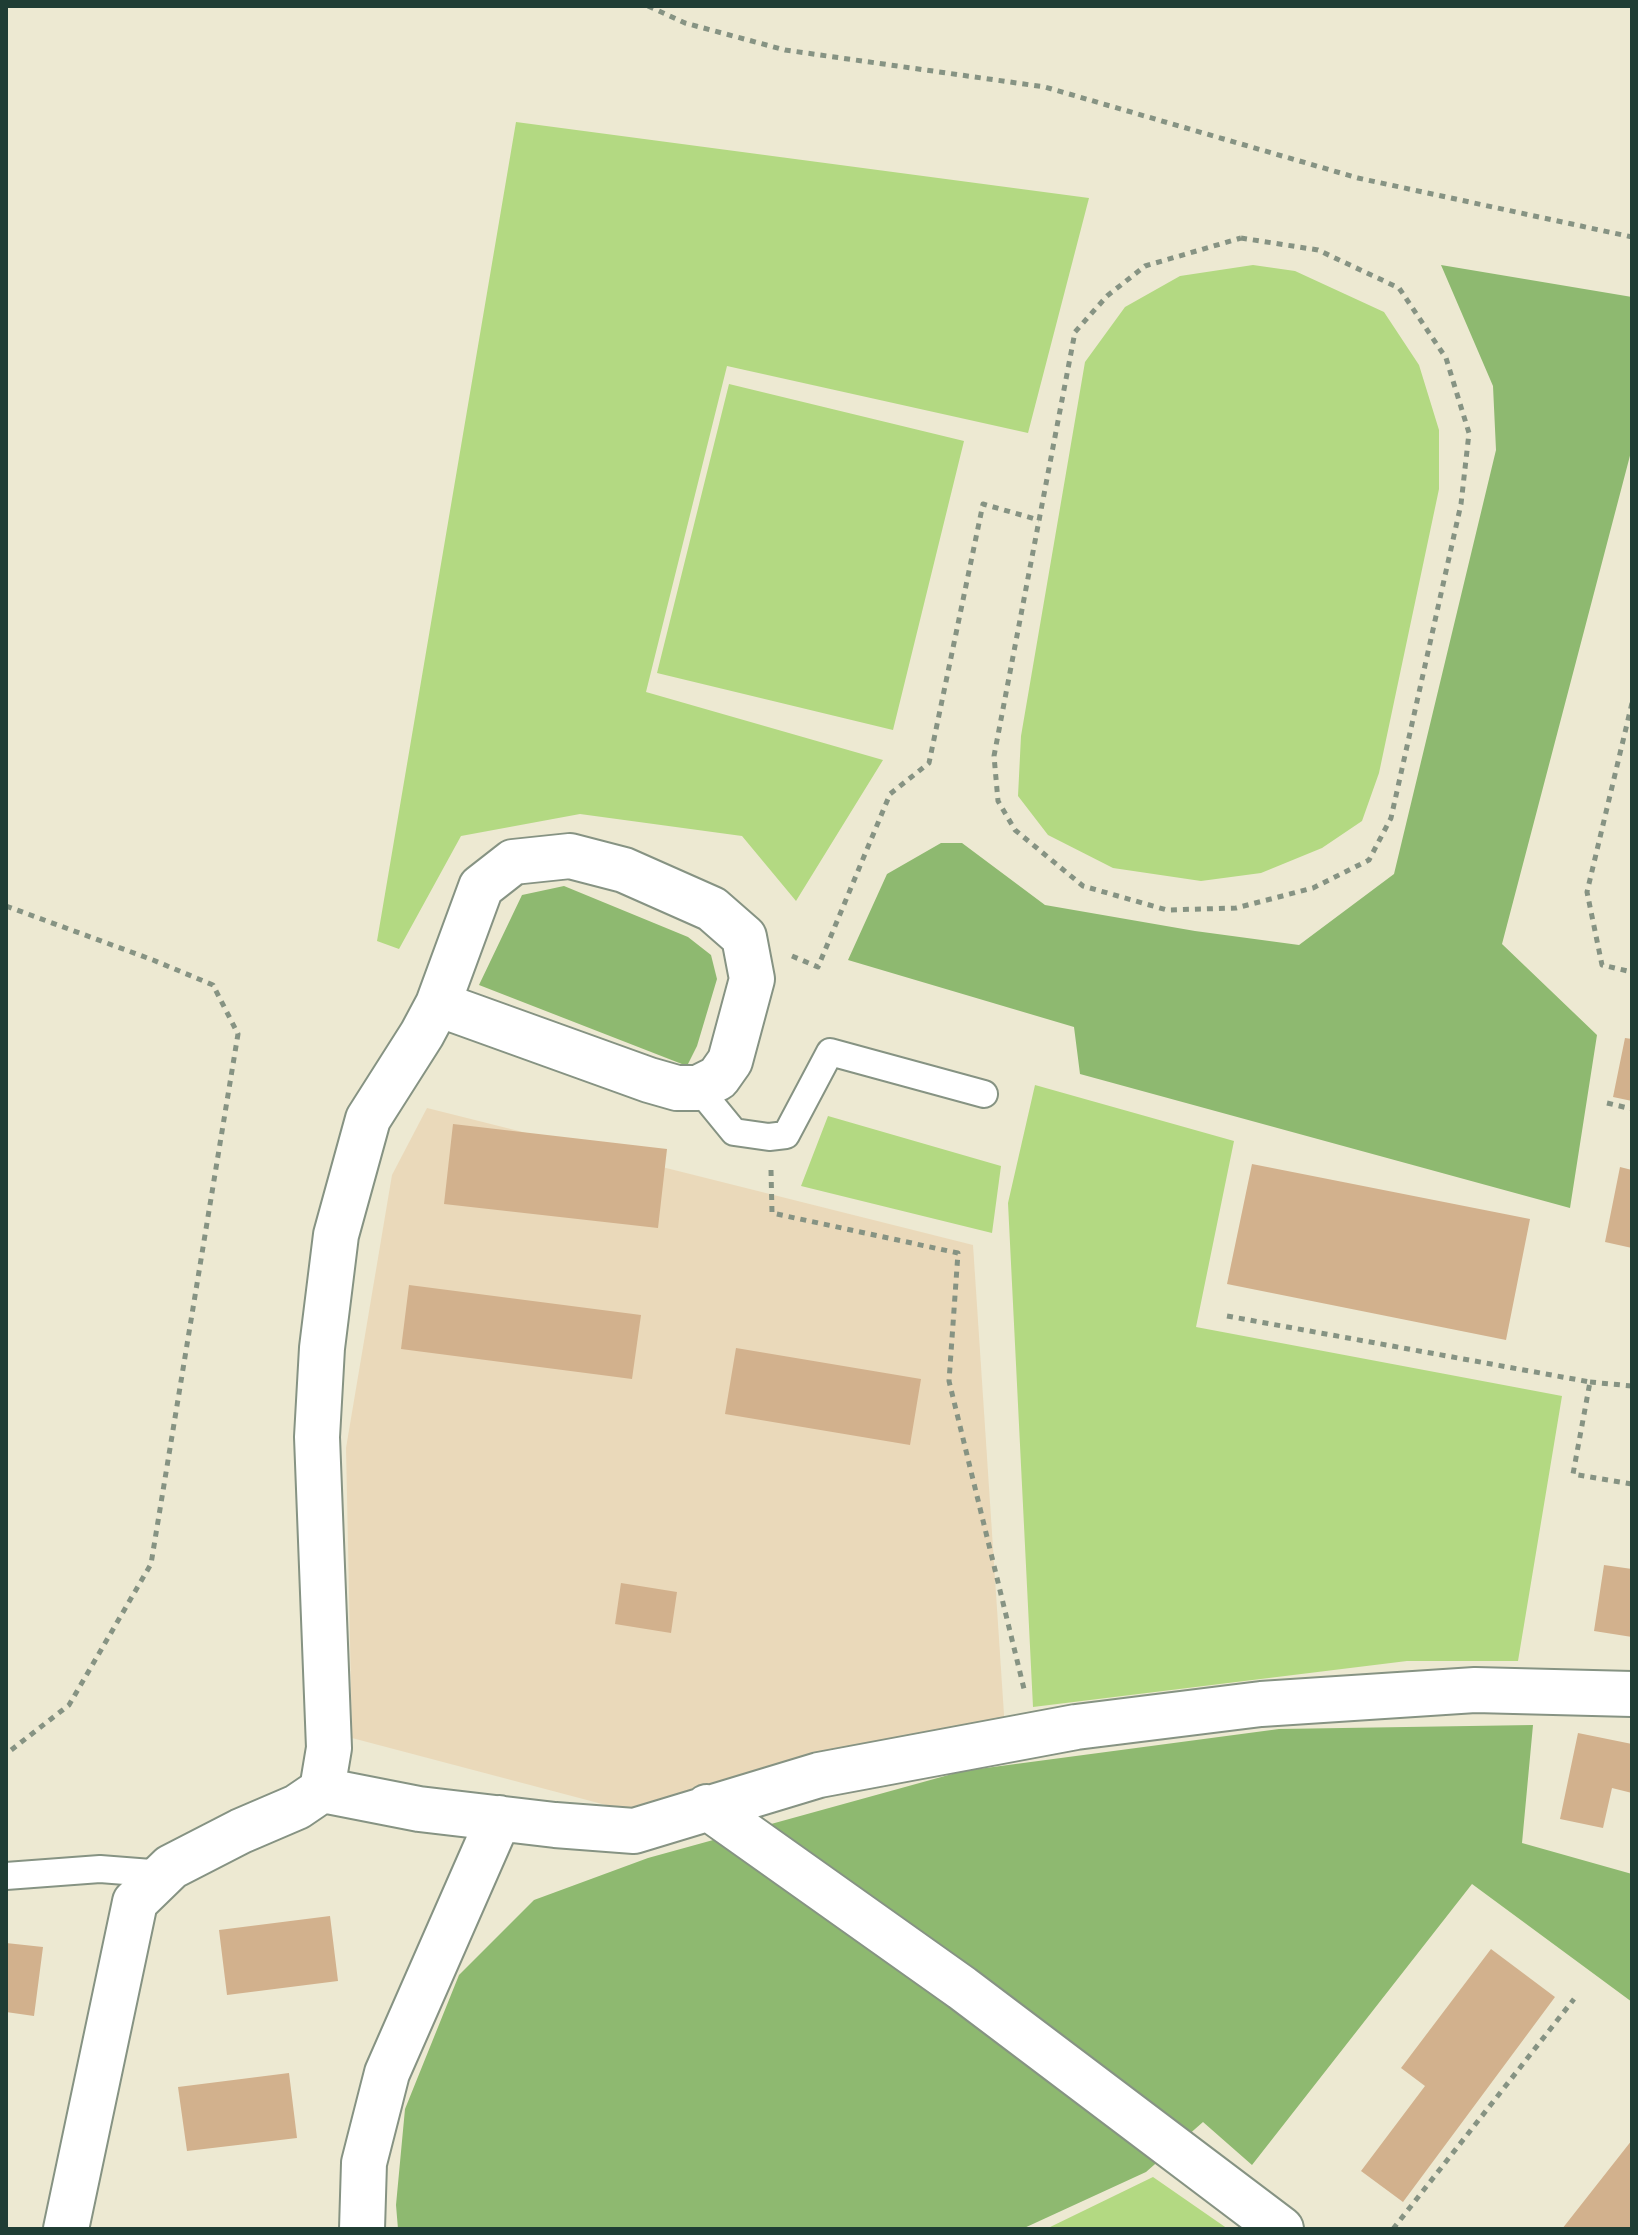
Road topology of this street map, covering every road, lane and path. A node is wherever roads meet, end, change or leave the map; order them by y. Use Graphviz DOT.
graph roads {
  1 [pos="648,6"];
  2 [pos="1632,237"];
  3 [pos="1039,520"];
  4 [pos="1632,703"];
  5 [pos="6,906"];
  6 [pos="744,937"];
  7 [pos="1632,972"];
  8 [pos="438,1004"];
  9 [pos="698,1088"];
  10 [pos="984,1094"];
  11 [pos="1607,1103"];
  12 [pos="1632,1109"];
  13 [pos="769,1137"];
  14 [pos="1227,1316"];
  15 [pos="1590,1382"];
  16 [pos="1632,1386"];
  17 [pos="1632,1484"];
  18 [pos="1632,1694"];
  19 [pos="1035,1734"];
  20 [pos="6,1754"];
  21 [pos="322,1790"];
  22 [pos="707,1807"];
  23 [pos="499,1818"];
  24 [pos="164,1874"];
  25 [pos="6,1876"];
  26 [pos="1574,1999"];
  27 [pos="66,2229"];
  28 [pos="362,2229"];
  29 [pos="1281,2229"];
  30 [pos="1393,2229"];
  1 -- 2 [label="path"];
  3 -- 3 [label="path"];
  3 -- 6 [label="path"];
  4 -- 7 [label="path"];
  5 -- 20 [label="path"];
  6 -- 8 [label="street"];
  6 -- 9 [label="street"];
  8 -- 9 [label="street"];
  8 -- 21 [label="street"];
  9 -- 13 [label="lane"];
  10 -- 13 [label="lane"];
  11 -- 12 [label="path"];
  13 -- 19 [label="path"];
  14 -- 15 [label="path"];
  15 -- 16 [label="path"];
  15 -- 17 [label="path"];
  18 -- 19 [label="street"];
  19 -- 22 [label="street"];
  21 -- 23 [label="street"];
  21 -- 24 [label="street"];
  22 -- 23 [label="street"];
  22 -- 29 [label="street"];
  23 -- 28 [label="street"];
  24 -- 25 [label="lane"];
  24 -- 27 [label="street"];
  26 -- 30 [label="path"];
}
